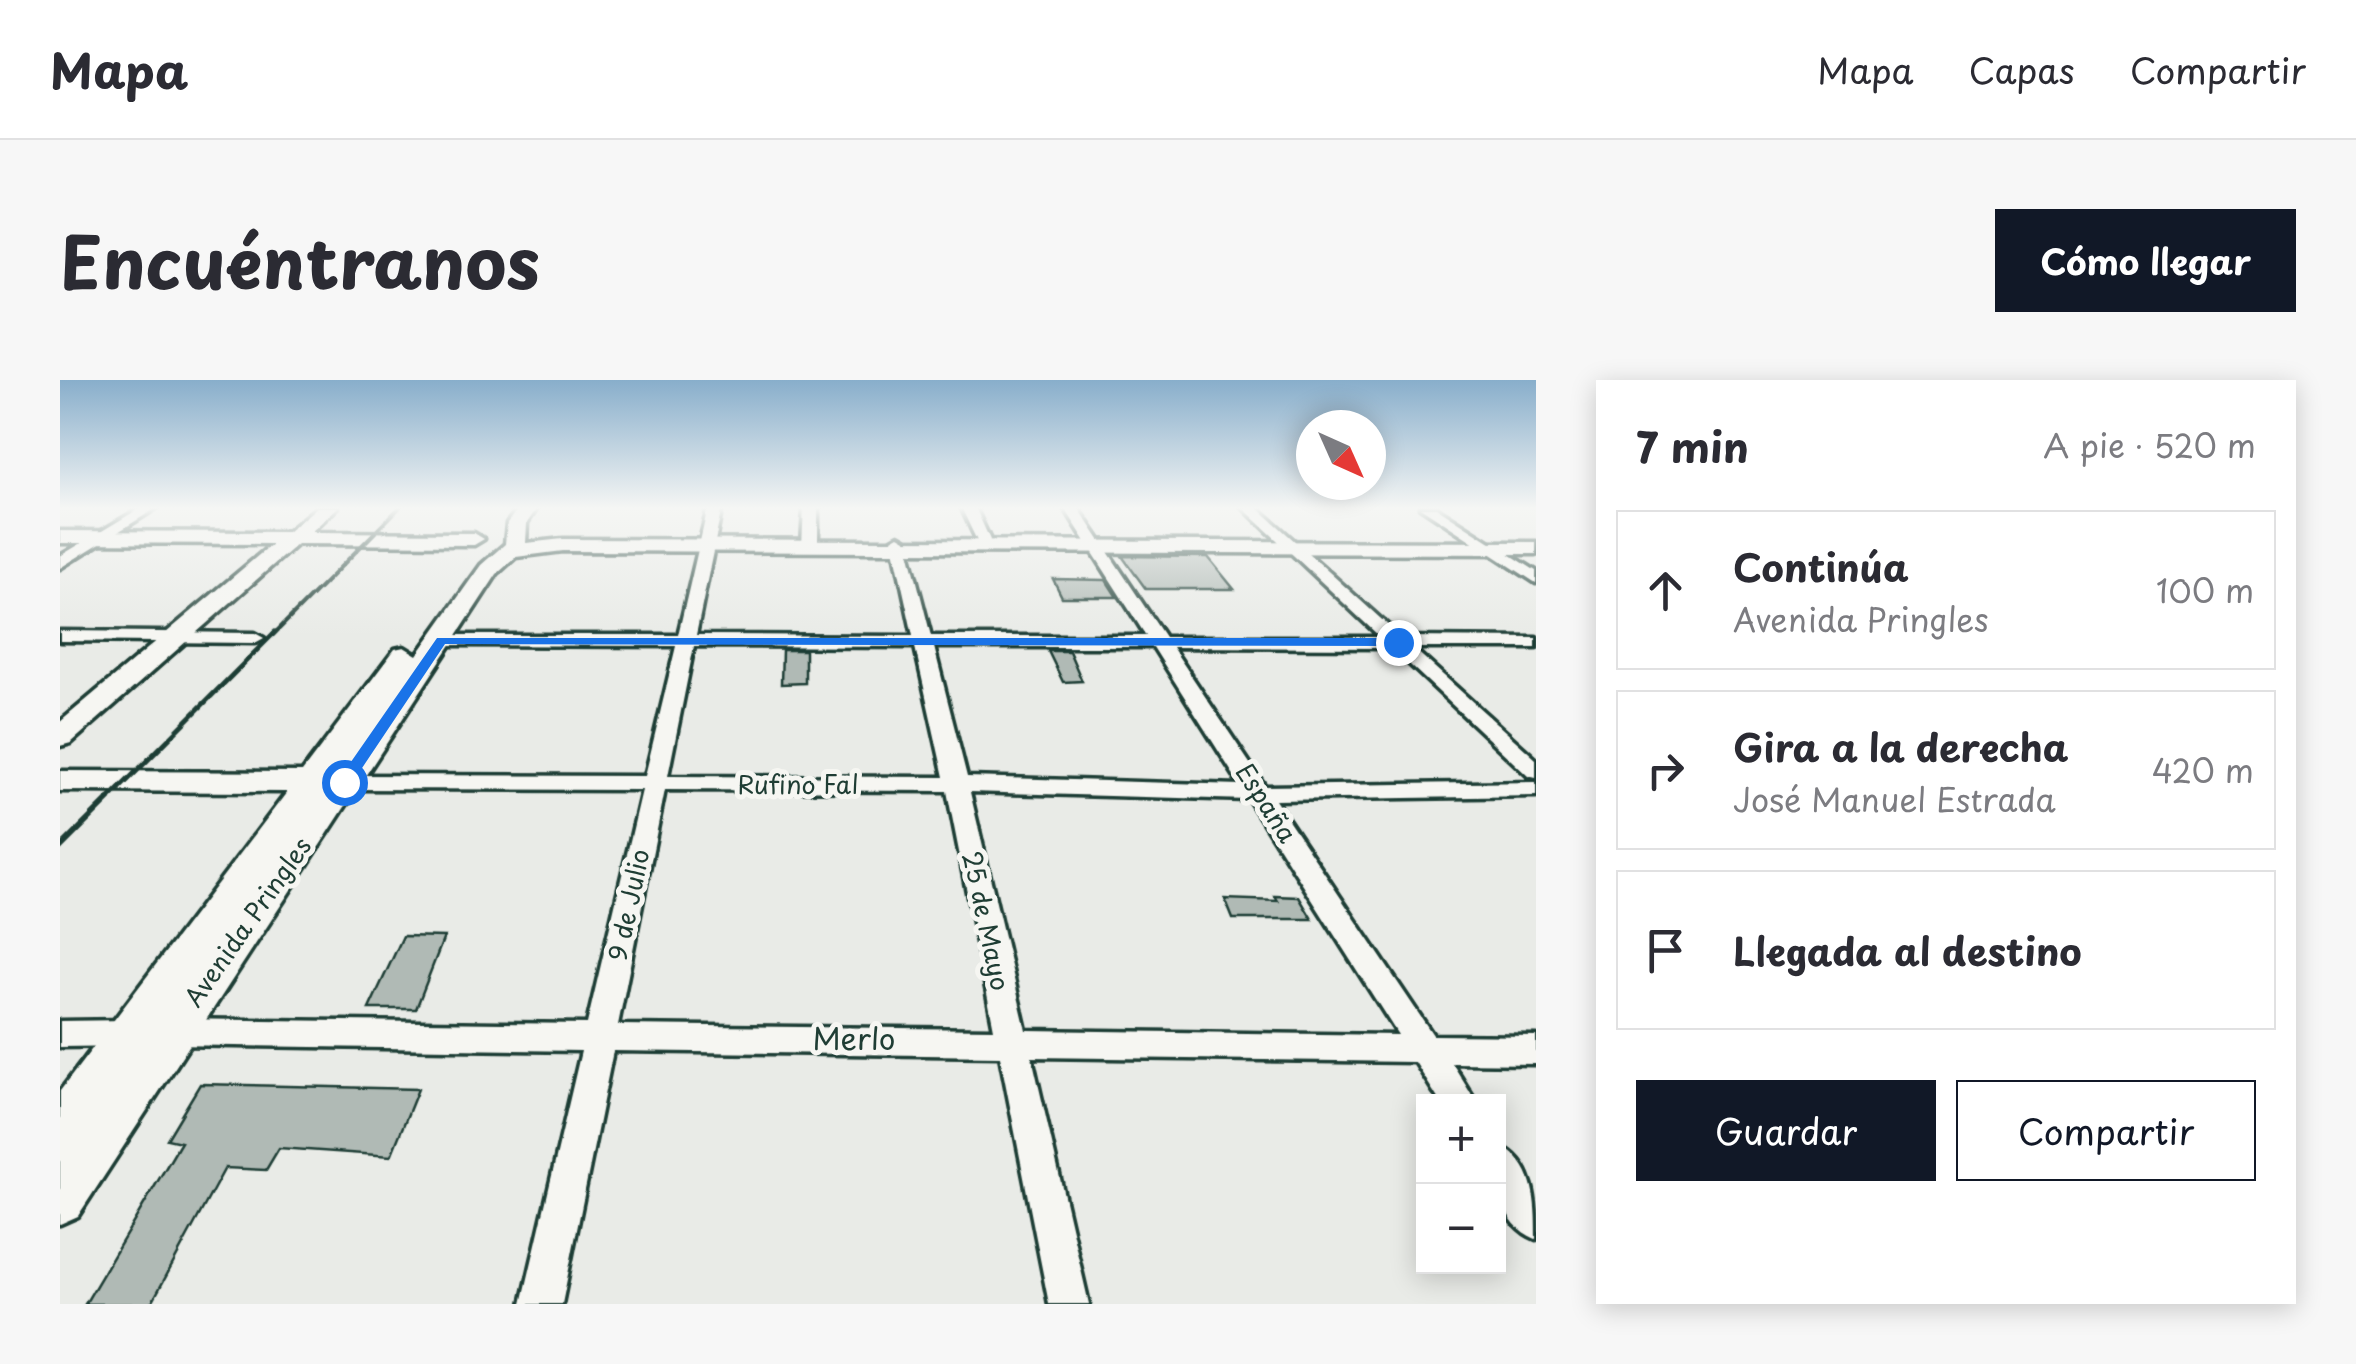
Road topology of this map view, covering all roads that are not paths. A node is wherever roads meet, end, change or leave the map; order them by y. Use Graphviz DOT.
graph roads {
  1 [pos="278,550"];
  2 [pos="483,550"];
  3 [pos="490,550"];
  4 [pos="705,550"];
  5 [pos="903,550"];
  6 [pos="1098,550"];
  7 [pos="1296,550"];
  8 [pos="1491,550"];
  9 [pos="1536,578"];
  10 [pos="60,636"];
  11 [pos="178,638"];
  12 [pos="255,638"];
  13 [pos="442,640"];
  14 [pos="924,641"];
  15 [pos="686,642"];
  16 [pos="1398,642"];
  17 [pos="1158,643"];
  18 [pos="1536,643"];
  19 [pos="60,737"];
  20 [pos="1536,771"];
  21 [pos="60,780"];
  22 [pos="328,782"];
  23 [pos="957,784"];
  24 [pos="653,785"];
  25 [pos="1536,790"];
  26 [pos="1260,793"];
  27 [pos="151,1032"];
  28 [pos="60,1034"];
  29 [pos="602,1038"];
  30 [pos="1011,1041"];
  31 [pos="1425,1049"];
  32 [pos="1536,1050"];
  33 [pos="1454,1094"];
  34 [pos="60,1130"];
  35 [pos="1506,1174"];
  36 [pos="60,1198"];
  37 [pos="1536,1220"];
  38 [pos="542,1304"];
  39 [pos="1069,1304"];
  1 -- 11 [label="main road"];
  2 -- 22 [label="main road, Avenida Pringles"];
  3 -- 13 [label="main road, Avenida Pringles"];
  4 -- 15 [label="street, 9 de Julio"];
  5 -- 14 [label="street, 25 de Mayo"];
  6 -- 17 [label="street, España"];
  7 -- 16 [label="street"];
  8 -- 9 [label="street"];
  10 -- 11 [label="street"];
  11 -- 12 [label="street"];
  11 -- 19 [label="main road"];
  13 -- 15 [label="street"];
  13 -- 22 [label="main road, Avenida Pringles"];
  14 -- 15 [label="street"];
  14 -- 17 [label="street"];
  14 -- 23 [label="street, 25 de Mayo"];
  15 -- 24 [label="street, 9 de Julio"];
  16 -- 17 [label="street"];
  16 -- 18 [label="street"];
  16 -- 20 [label="street"];
  17 -- 26 [label="street, España"];
  21 -- 22 [label="main road, Rufino Fal"];
  22 -- 24 [label="street, Rufino Fal"];
  22 -- 27 [label="main road, Avenida Pringles"];
  23 -- 24 [label="street, Rufino Fal"];
  23 -- 26 [label="street, Rufino Fal"];
  23 -- 30 [label="street, 25 de Mayo"];
  24 -- 29 [label="street, 9 de Julio"];
  25 -- 26 [label="street, Rufino Fal"];
  26 -- 31 [label="street, España"];
  27 -- 28 [label="street, Merlo"];
  27 -- 29 [label="street, Merlo"];
  27 -- 34 [label="main road, Avenida Pringles"];
  27 -- 36 [label="main road, Avenida Pringles"];
  29 -- 30 [label="street, Merlo"];
  29 -- 38 [label="street, 9 de Julio"];
  30 -- 31 [label="street, Merlo"];
  30 -- 39 [label="street, 25 de Mayo"];
  31 -- 32 [label="street, Merlo"];
  31 -- 33 [label="street, España"];
  35 -- 37 [label="street"];
}
